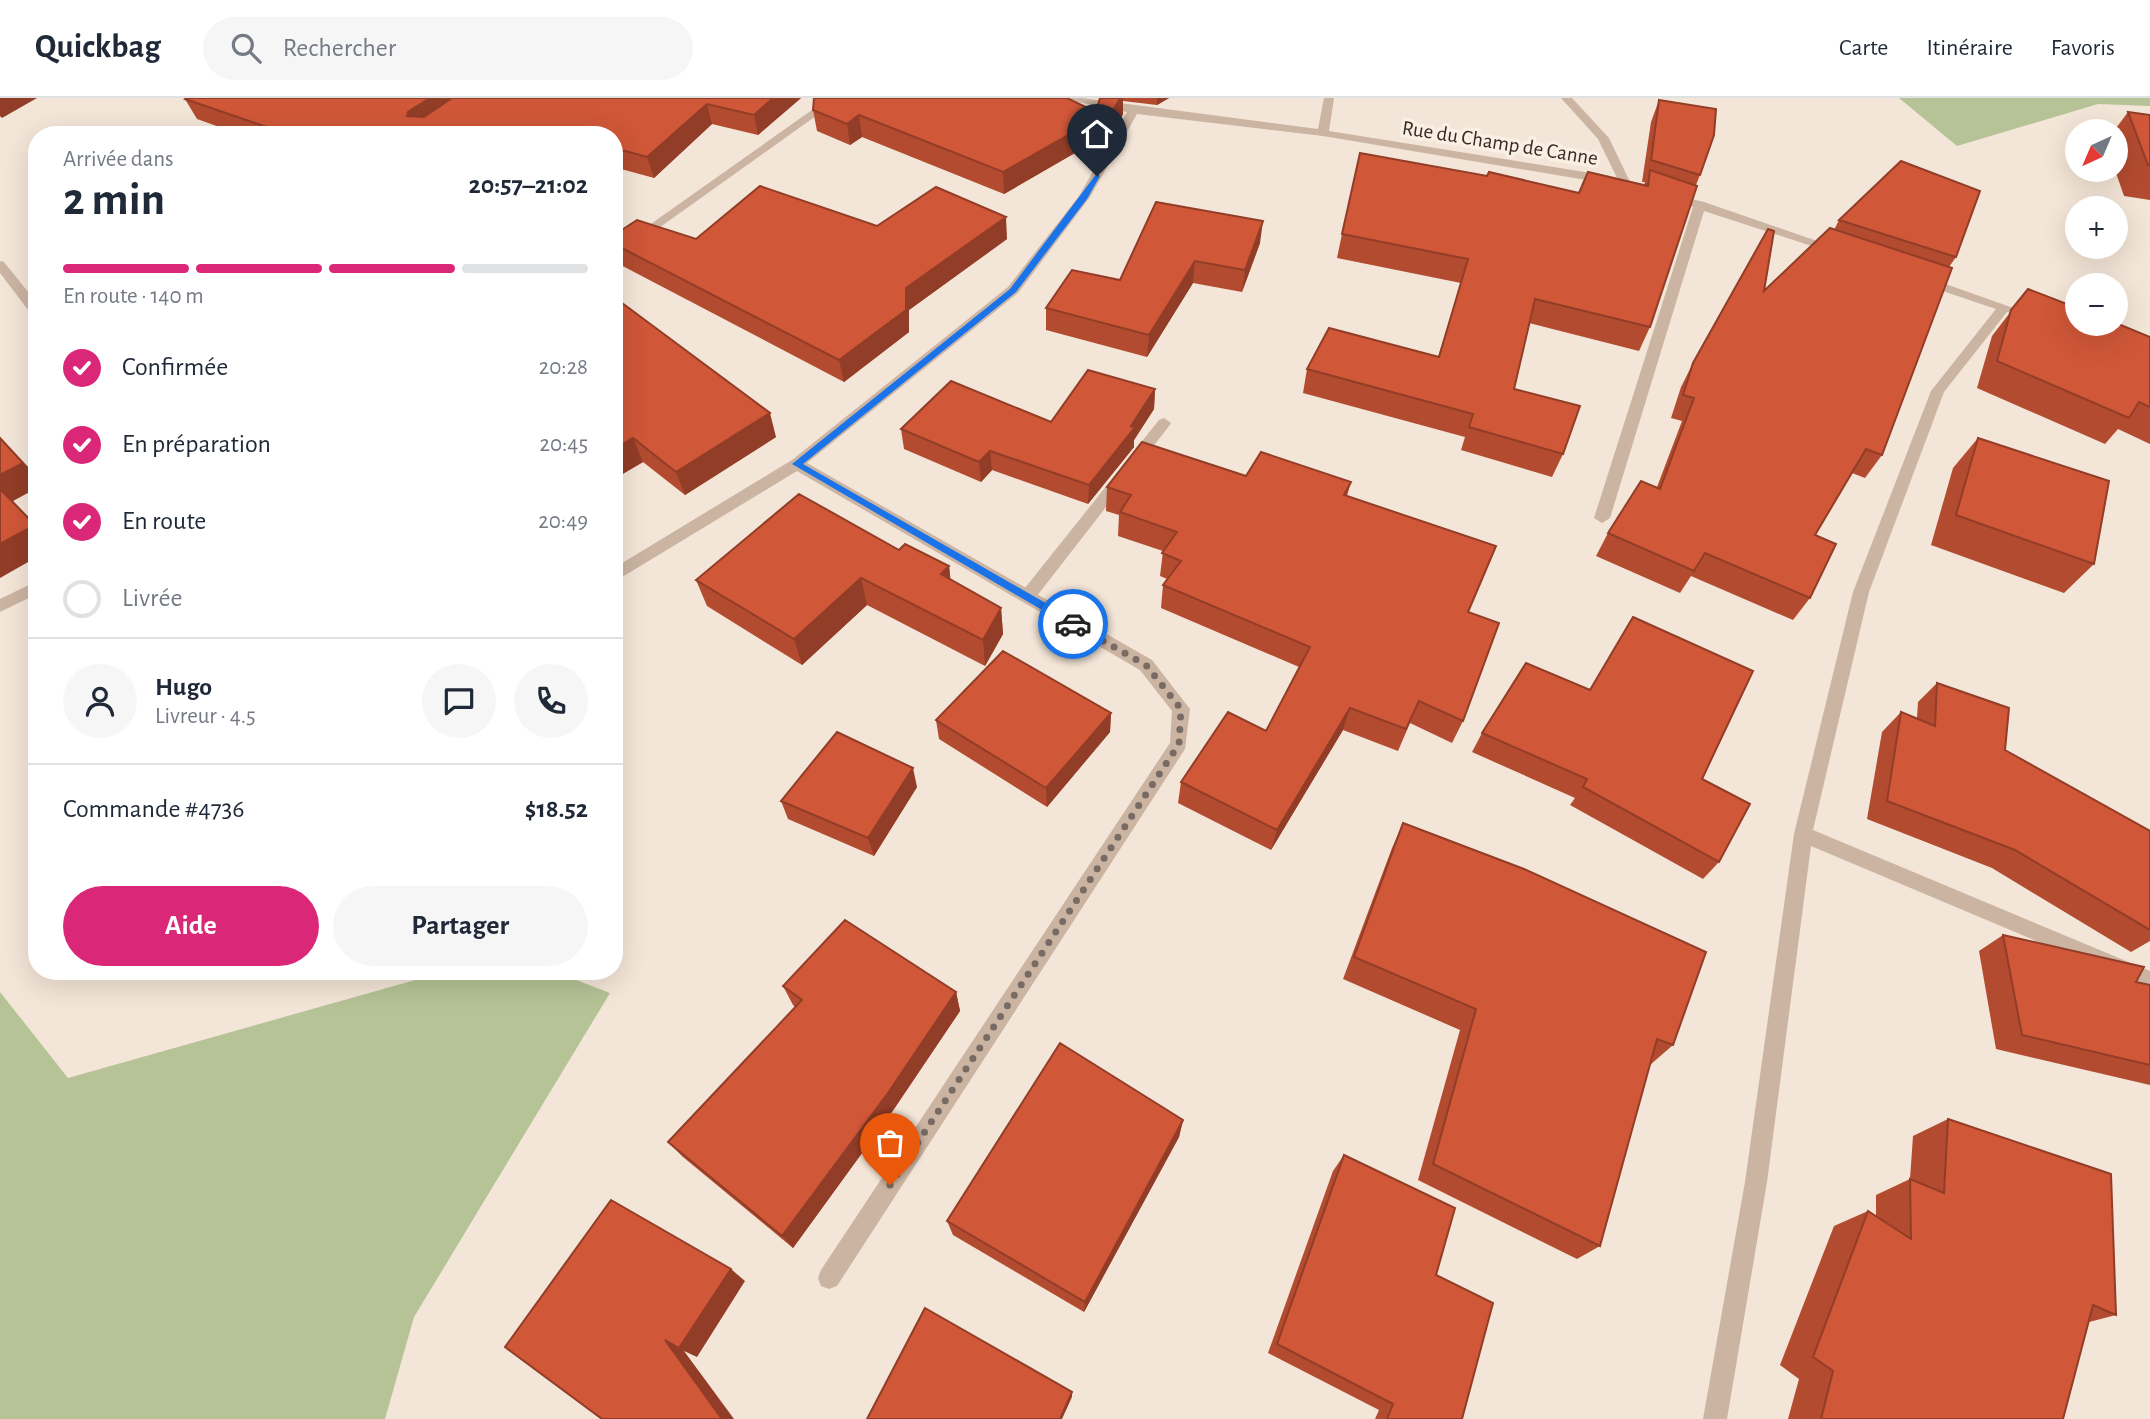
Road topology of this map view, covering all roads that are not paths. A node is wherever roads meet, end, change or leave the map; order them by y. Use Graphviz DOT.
graph roads {
  1 [pos="836,98"];
  2 [pos="1063,98"];
  3 [pos="1329,98"];
  4 [pos="1566,98"];
  5 [pos="1133,110"];
  6 [pos="1323,133"];
  7 [pos="1662,193"];
  8 [pos="1700,205"];
  9 [pos="623,250"];
  10 [pos="1853,256"];
  11 [pos="0,265"];
  12 [pos="1916,277"];
  13 [pos="28,301"];
  14 [pos="2004,307"];
  15 [pos="2030,315"];
  16 [pos="1164,424"];
  17 [pos="797,464"];
  18 [pos="1602,518"];
  19 [pos="623,570"];
  20 [pos="28,592"];
  21 [pos="1027,597"];
  22 [pos="0,606"];
  23 [pos="1803,834"];
  24 [pos="2150,980"];
  25 [pos="829,1278"];
  26 [pos="1715,1419"];
  1 -- 9 [label="street"];
  2 -- 5 [label="street, Rue du Champ de Canne"];
  3 -- 6 [label="street"];
  4 -- 6 [label="street, Rue du Champ de Canne"];
  5 -- 6 [label="street, Rue du Champ de Canne"];
  5 -- 17 [label="street"];
  7 -- 8 [label="street"];
  8 -- 10 [label="street"];
  8 -- 18 [label="street"];
  11 -- 13 [label="street"];
  12 -- 14 [label="street"];
  14 -- 15 [label="street"];
  14 -- 23 [label="street"];
  16 -- 21 [label="street"];
  17 -- 19 [label="street"];
  17 -- 21 [label="street"];
  20 -- 22 [label="street"];
  21 -- 25 [label="street"];
  23 -- 24 [label="street"];
  23 -- 26 [label="street"];
}
